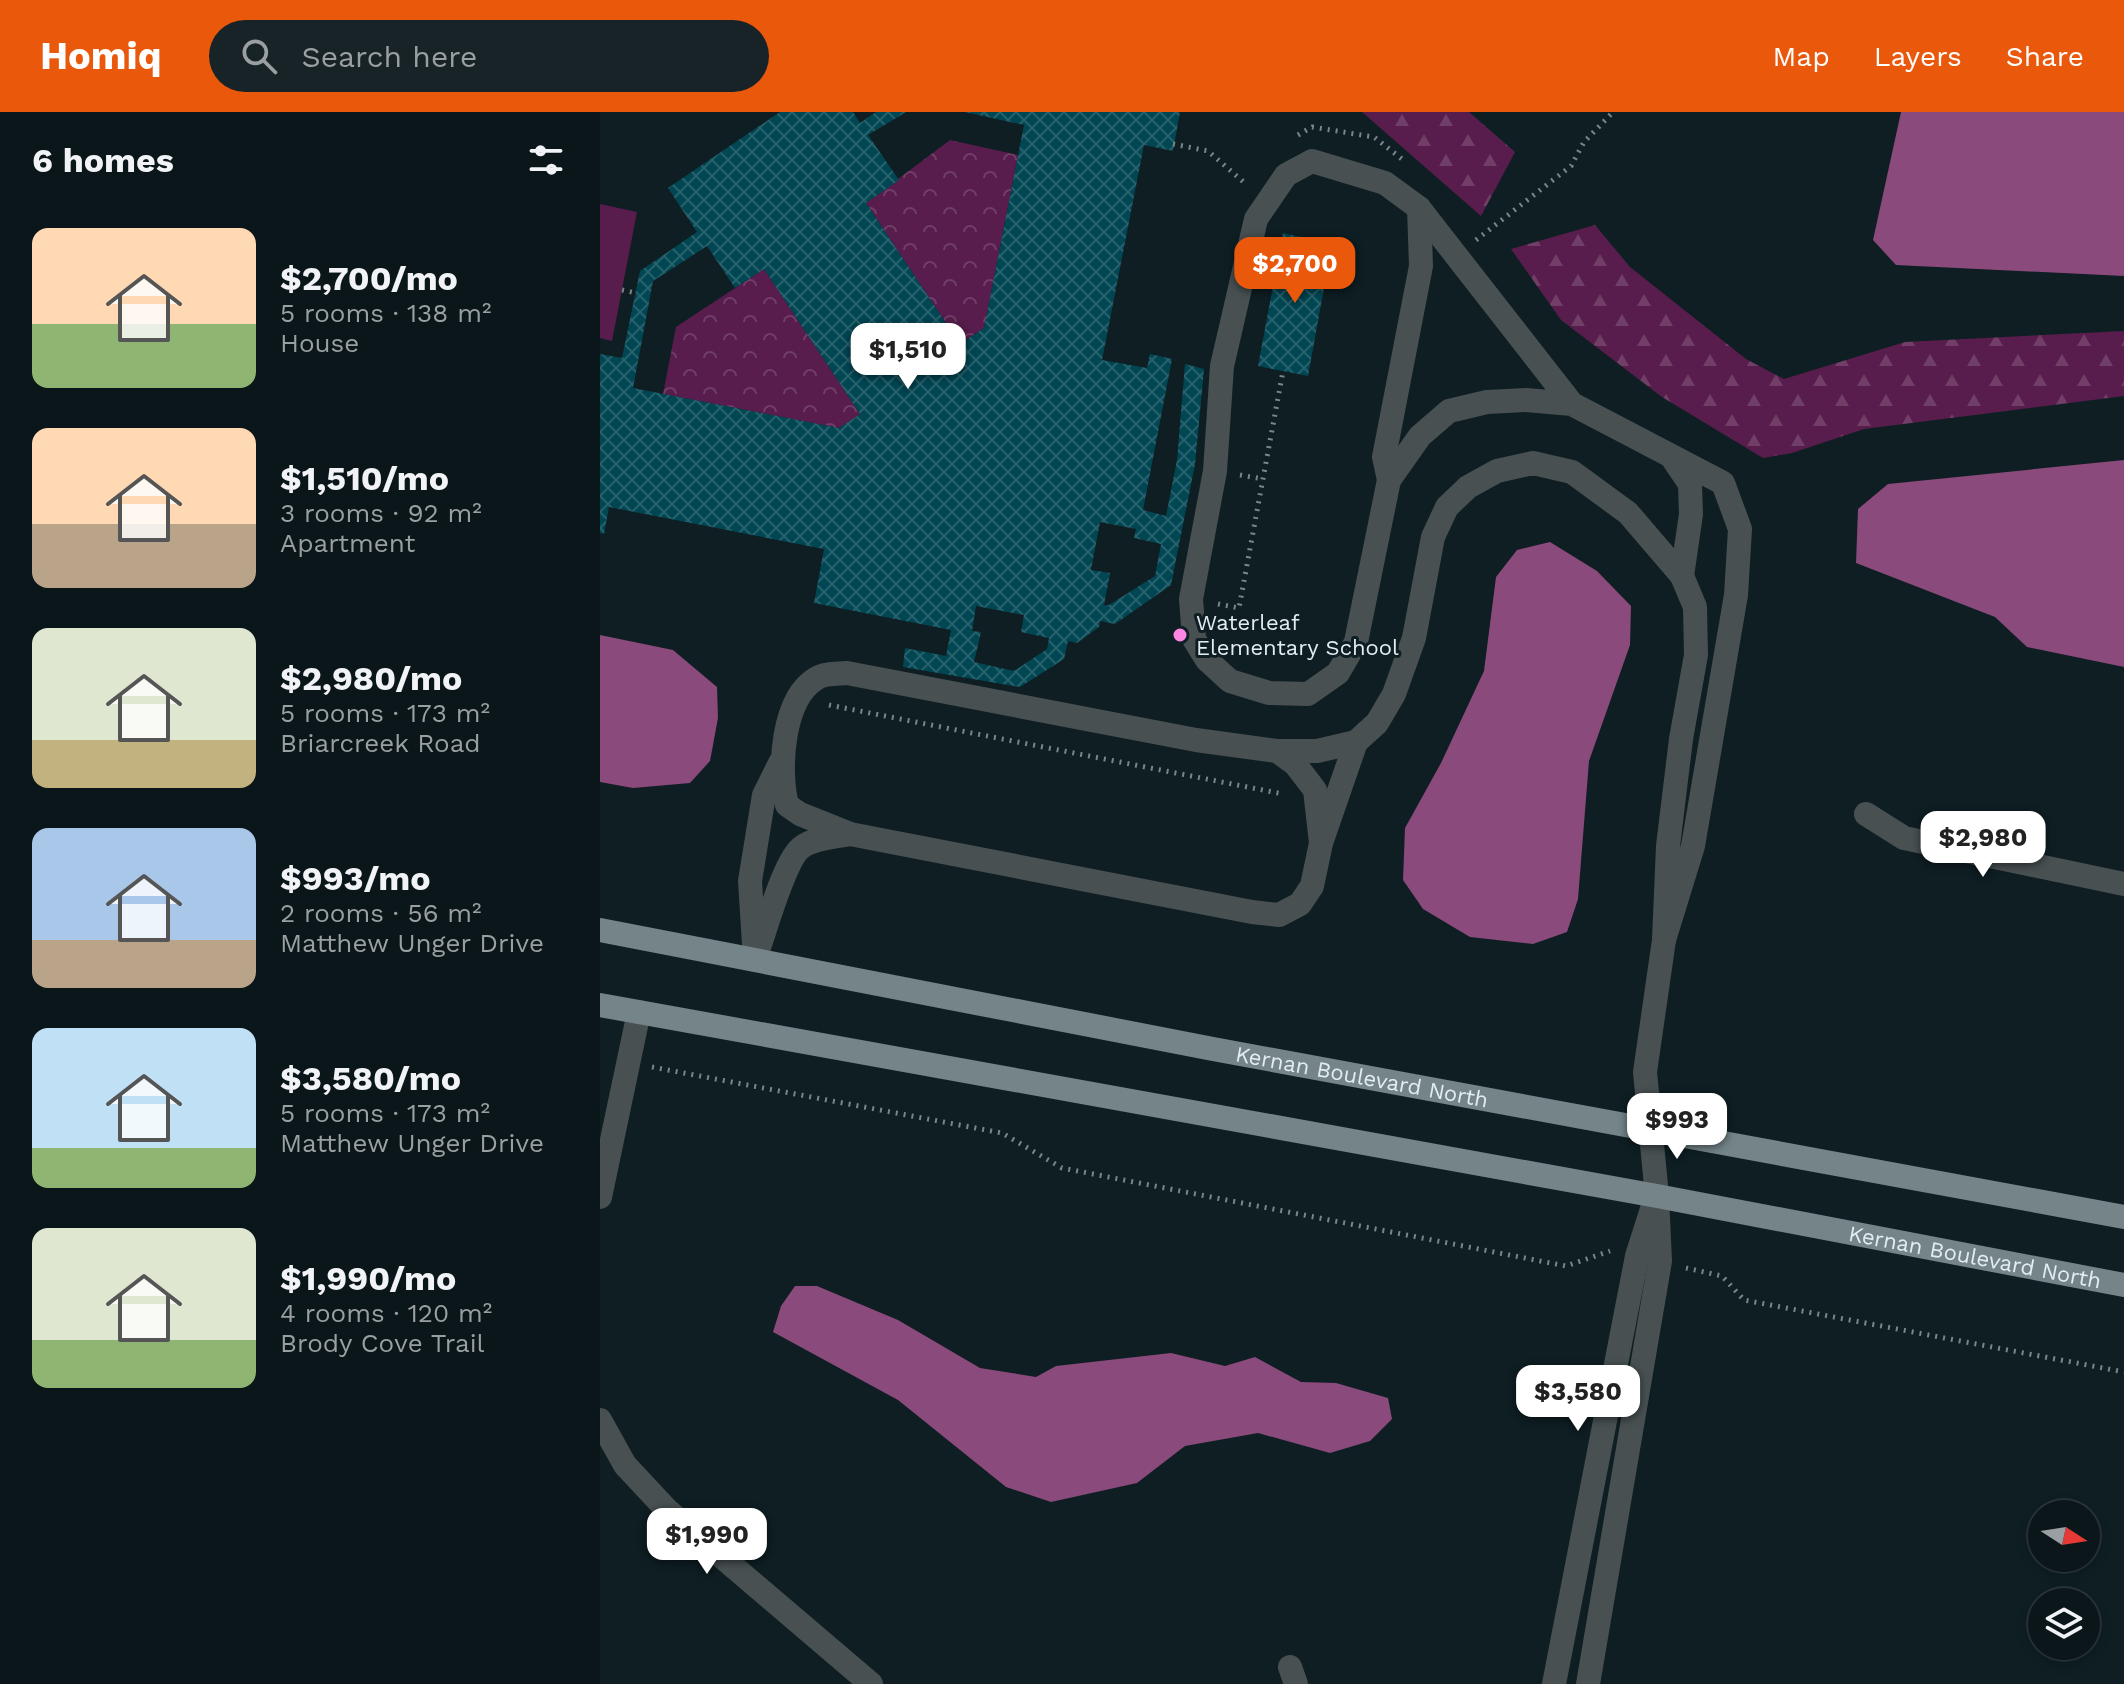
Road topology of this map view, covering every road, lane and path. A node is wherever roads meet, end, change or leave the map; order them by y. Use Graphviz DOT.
graph roads {
  1 [pos="1173,144"];
  2 [pos="1247,185"];
  3 [pos="1419,208"];
  4 [pos="622,290"];
  5 [pos="636,293"];
  6 [pos="1283,371"];
  7 [pos="1572,404"];
  8 [pos="1669,453"];
  9 [pos="1389,480"];
  10 [pos="1682,576"];
  11 [pos="1191,599"];
  12 [pos="829,705"];
  13 [pos="1356,742"];
  14 [pos="1277,751"];
  15 [pos="782,759"];
  16 [pos="1286,795"];
  17 [pos="1866,814"];
  18 [pos="850,834"];
  19 [pos="1321,843"];
  20 [pos="2124,884"];
  21 [pos="600,930"];
  22 [pos="1664,940"];
  23 [pos="755,960"];
  24 [pos="600,1005"];
  25 [pos="639,1012"];
  26 [pos="628,1063"];
  27 [pos="1650,1131"];
  28 [pos="1657,1196"];
  29 [pos="600,1197"];
  30 [pos="2124,1217"];
  31 [pos="1648,1259"];
  32 [pos="2124,1285"];
  33 [pos="2124,1372"];
  34 [pos="600,1420"];
  35 [pos="871,1684"];
  36 [pos="1554,1684"];
  37 [pos="1588,1684"];
  1 -- 2 [label="path"];
  3 -- 7 [label="street"];
  3 -- 9 [label="street"];
  3 -- 11 [label="street"];
  4 -- 5 [label="path"];
  6 -- 11 [label="path"];
  7 -- 8 [label="street"];
  7 -- 9 [label="street"];
  8 -- 10 [label="street"];
  8 -- 22 [label="street"];
  9 -- 11 [label="street"];
  10 -- 13 [label="street"];
  10 -- 22 [label="street"];
  12 -- 16 [label="path"];
  13 -- 14 [label="street"];
  13 -- 19 [label="street"];
  14 -- 15 [label="street"];
  14 -- 19 [label="street"];
  15 -- 18 [label="street"];
  15 -- 23 [label="street"];
  17 -- 20 [label="street"];
  18 -- 19 [label="street"];
  18 -- 23 [label="street"];
  21 -- 23 [label="main road, Kernan Boulevard North"];
  22 -- 27 [label="street"];
  23 -- 27 [label="main road, Kernan Boulevard North"];
  24 -- 25 [label="main road, Kernan Boulevard North"];
  25 -- 26 [label="street"];
  25 -- 28 [label="main road, Kernan Boulevard North"];
  26 -- 29 [label="street"];
  26 -- 31 [label="path"];
  27 -- 28 [label="street"];
  27 -- 30 [label="main road, Kernan Boulevard North"];
  28 -- 31 [label="street"];
  28 -- 32 [label="main road, Kernan Boulevard North"];
  31 -- 33 [label="path"];
  31 -- 36 [label="street"];
  31 -- 37 [label="street"];
  34 -- 35 [label="street"];
}
